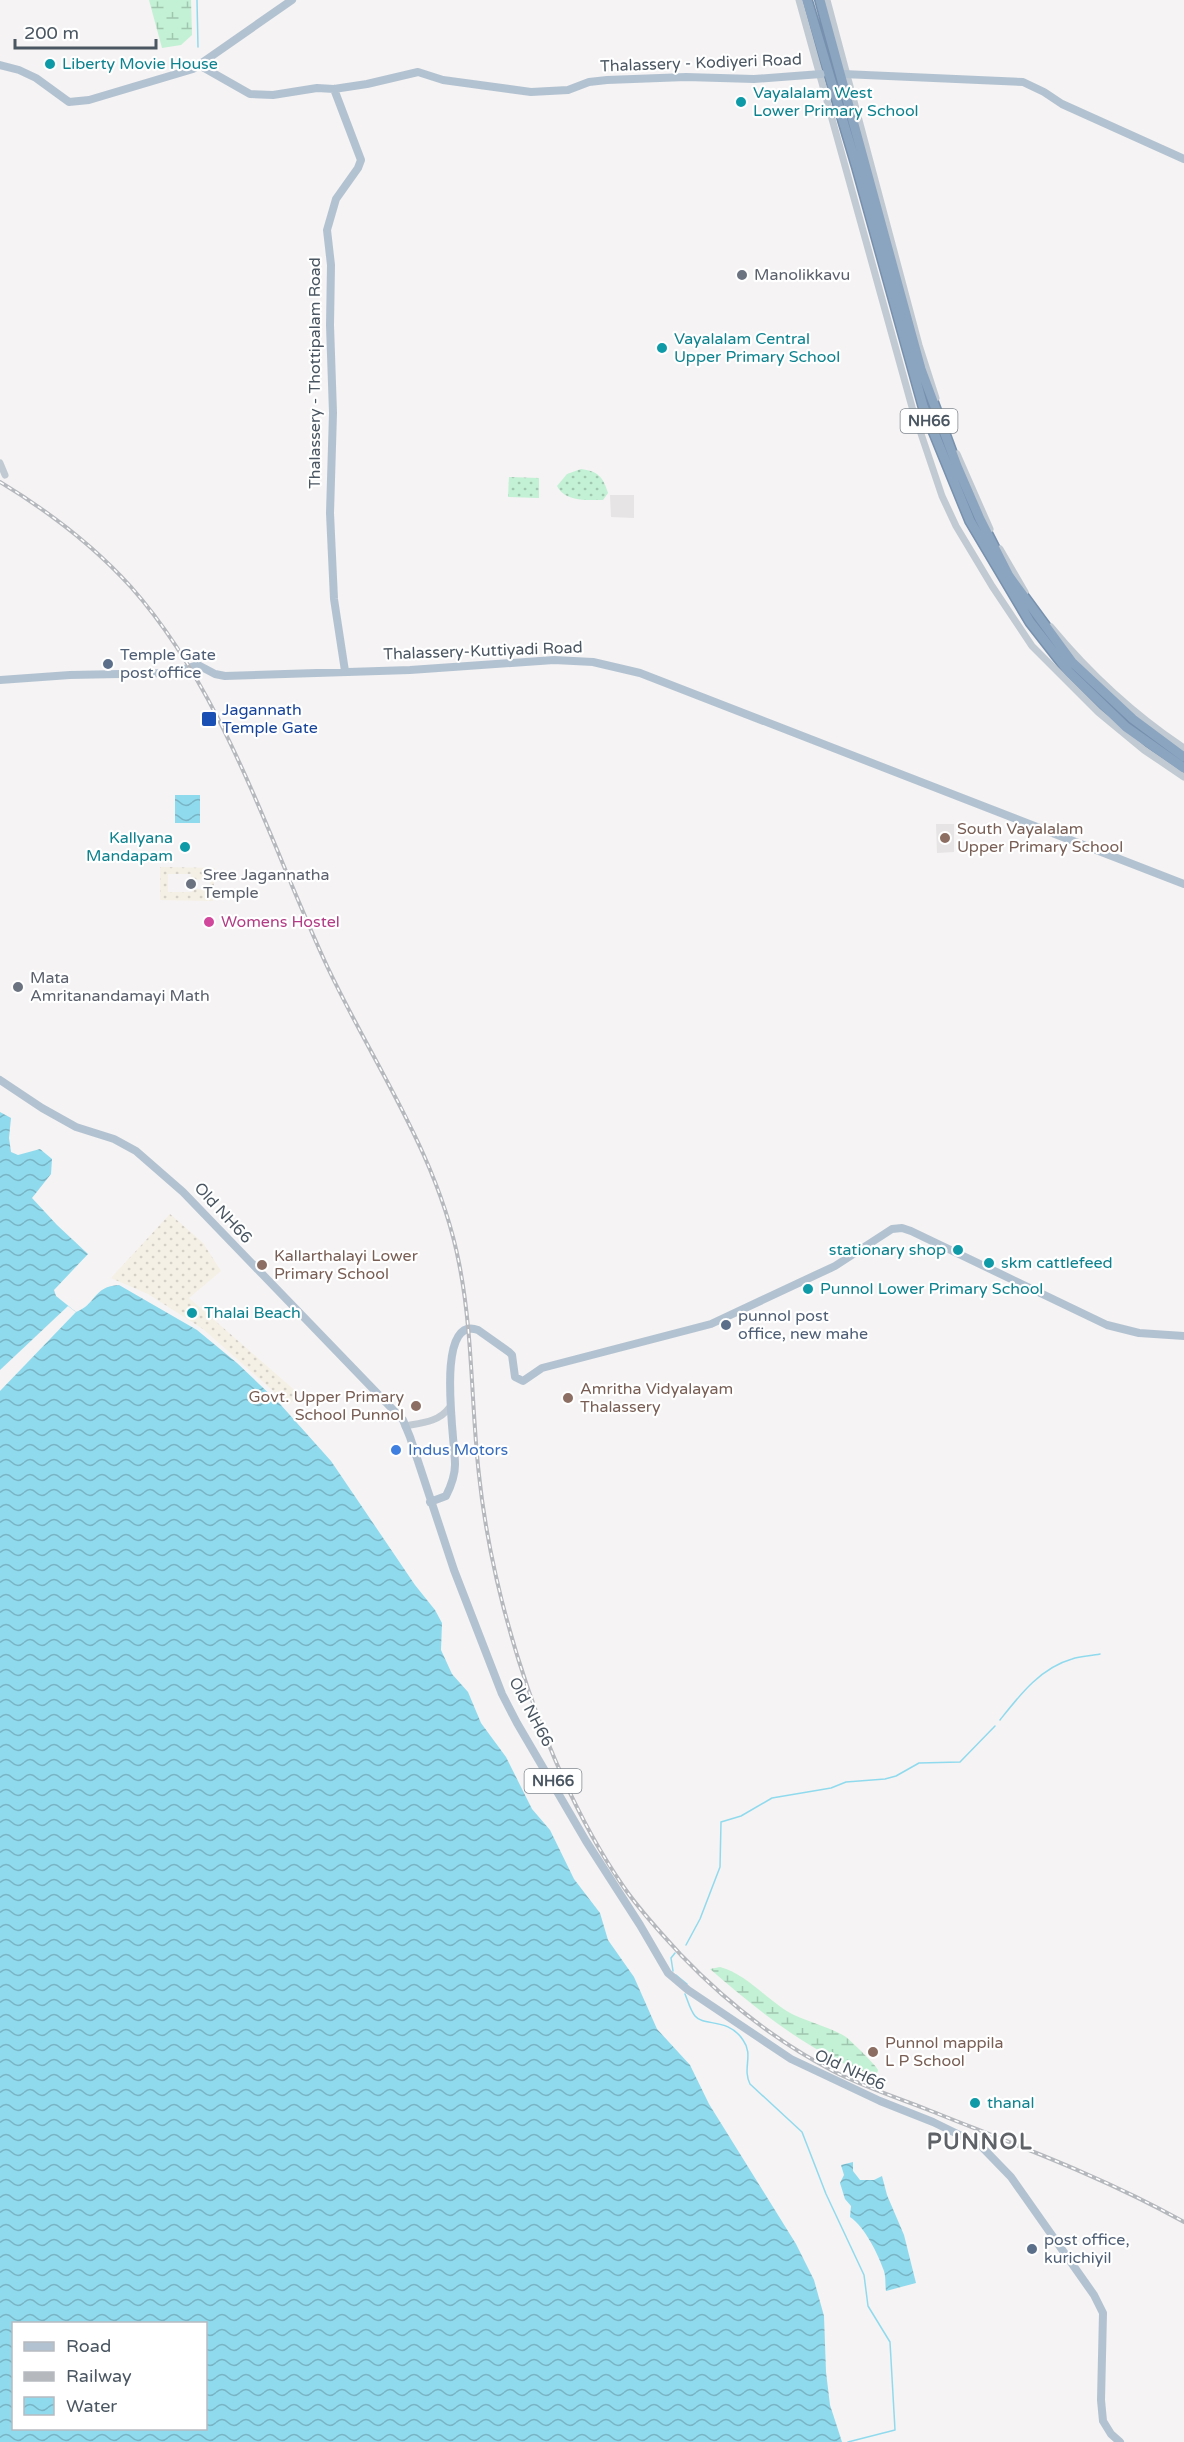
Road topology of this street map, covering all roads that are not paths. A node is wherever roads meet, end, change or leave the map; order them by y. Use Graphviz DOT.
graph roads {
  1 [pos="292,0"];
  2 [pos="820,0"];
  3 [pos="827,0"];
  4 [pos="802,2"];
  5 [pos="0,65"];
  6 [pos="199,65"];
  7 [pos="819,74"];
  8 [pos="844,74"];
  9 [pos="334,89"];
  10 [pos="1184,159"];
  11 [pos="0,463"];
  12 [pos="5,475"];
  13 [pos="345,671"];
  14 [pos="0,680"];
  15 [pos="1184,748"];
  16 [pos="1184,758"];
  17 [pos="1184,768"];
  18 [pos="1184,777"];
  19 [pos="1184,884"];
  20 [pos="0,1080"];
  21 [pos="1184,1336"];
  22 [pos="449,1408"];
  23 [pos="405,1426"];
  24 [pos="430,1502"];
  25 [pos="1120,2442"];
  1 -- 6 [label="main road"];
  2 -- 16 [label="highway, NH66"];
  3 -- 8 [label="street"];
  4 -- 7 [label="street"];
  4 -- 17 [label="highway, NH66"];
  5 -- 6 [label="main road"];
  6 -- 9 [label="main road, Thalassery - Kodiyeri Road"];
  7 -- 9 [label="main road, Thalassery - Kodiyeri Road"];
  7 -- 18 [label="street"];
  8 -- 10 [label="main road"];
  8 -- 15 [label="street"];
  9 -- 13 [label="main road, Thalassery - Thottipalam Road"];
  11 -- 12 [label="street"];
  13 -- 14 [label="main road, Thalassery-Kuttiyadi Road"];
  13 -- 19 [label="main road, Thalassery-Kuttiyadi Road"];
  20 -- 23 [label="main road, Old NH66 / NH66"];
  21 -- 22 [label="main road"];
  22 -- 23 [label="street"];
  22 -- 24 [label="main road"];
  23 -- 24 [label="main road, Old NH66 / NH66"];
  24 -- 25 [label="main road, Old NH66 / NH66"];
}
